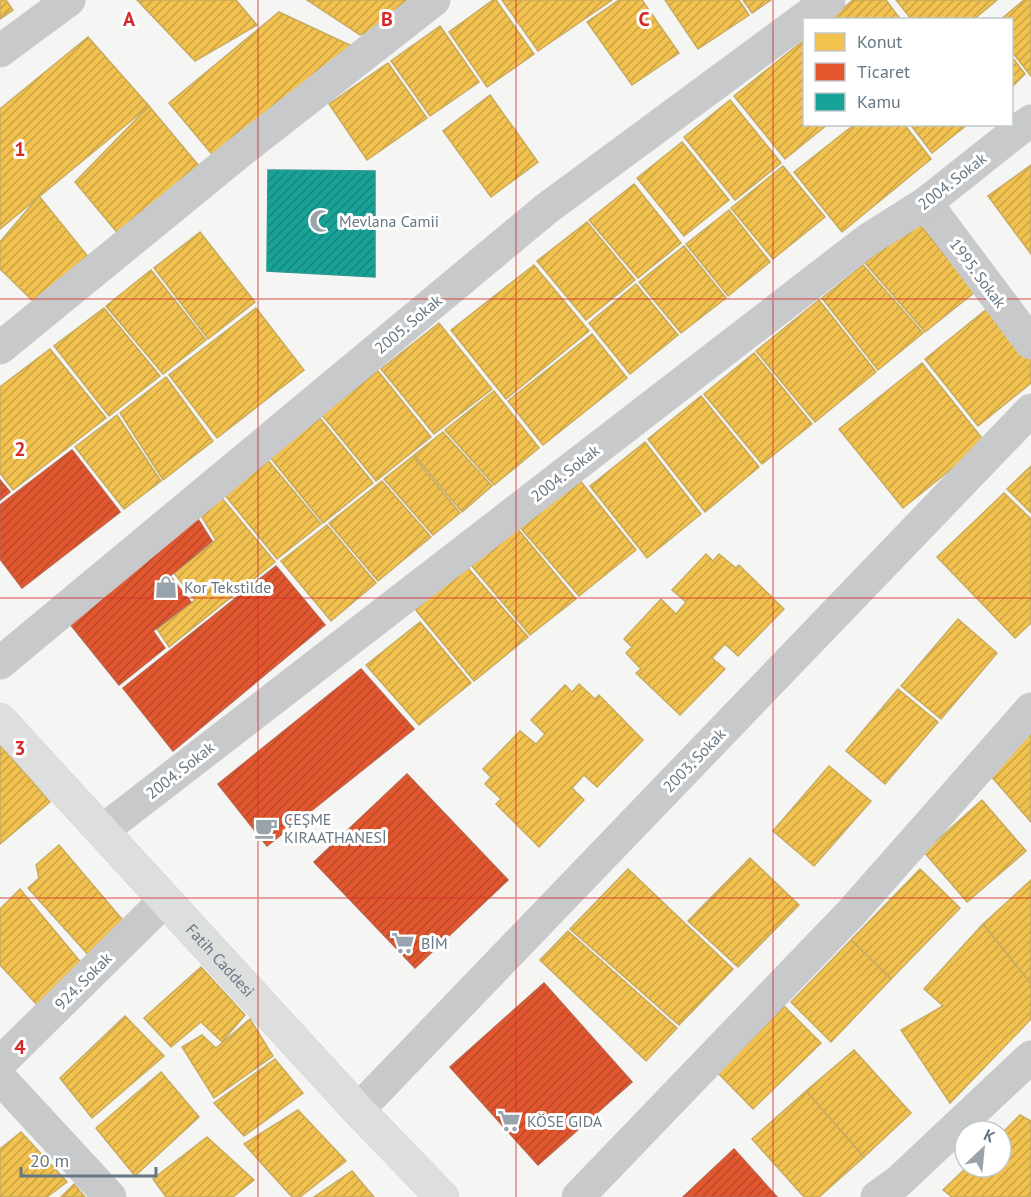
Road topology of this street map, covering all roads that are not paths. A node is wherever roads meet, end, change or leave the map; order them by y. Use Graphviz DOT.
graph roads {
  1 [pos="69,0"];
  2 [pos="434,0"];
  3 [pos="829,0"];
  4 [pos="805,18"];
  5 [pos="803,19"];
  6 [pos="0,51"];
  7 [pos="1031,121"];
  8 [pos="926,203"];
  9 [pos="1031,343"];
  10 [pos="0,348"];
  11 [pos="1031,410"];
  12 [pos="0,663"];
  13 [pos="1031,709"];
  14 [pos="0,720"];
  15 [pos="102,831"];
  16 [pos="165,900"];
  17 [pos="1031,1057"];
  18 [pos="0,1063"];
  19 [pos="0,1078"];
  20 [pos="358,1110"];
  21 [pos="897,1192"];
  22 [pos="110,1197"];
  23 [pos="442,1197"];
  24 [pos="578,1197"];
  1 -- 6 [label="street"];
  2 -- 10 [label="street"];
  3 -- 4 [label="street, 2005. Sokak"];
  5 -- 12 [label="street, 2005. Sokak"];
  7 -- 8 [label="street, 2004. Sokak"];
  8 -- 9 [label="street, 1995. Sokak"];
  8 -- 15 [label="street, 2004. Sokak"];
  11 -- 20 [label="street, 2003. Sokak"];
  13 -- 24 [label="street"];
  14 -- 15 [label="main road, Fatih Caddesi"];
  15 -- 16 [label="main road, Fatih Caddesi"];
  16 -- 18 [label="street, 924. Sokak"];
  16 -- 20 [label="main road, Fatih Caddesi"];
  17 -- 21 [label="street"];
  19 -- 22 [label="street"];
  20 -- 23 [label="main road, Fatih Caddesi"];
}
